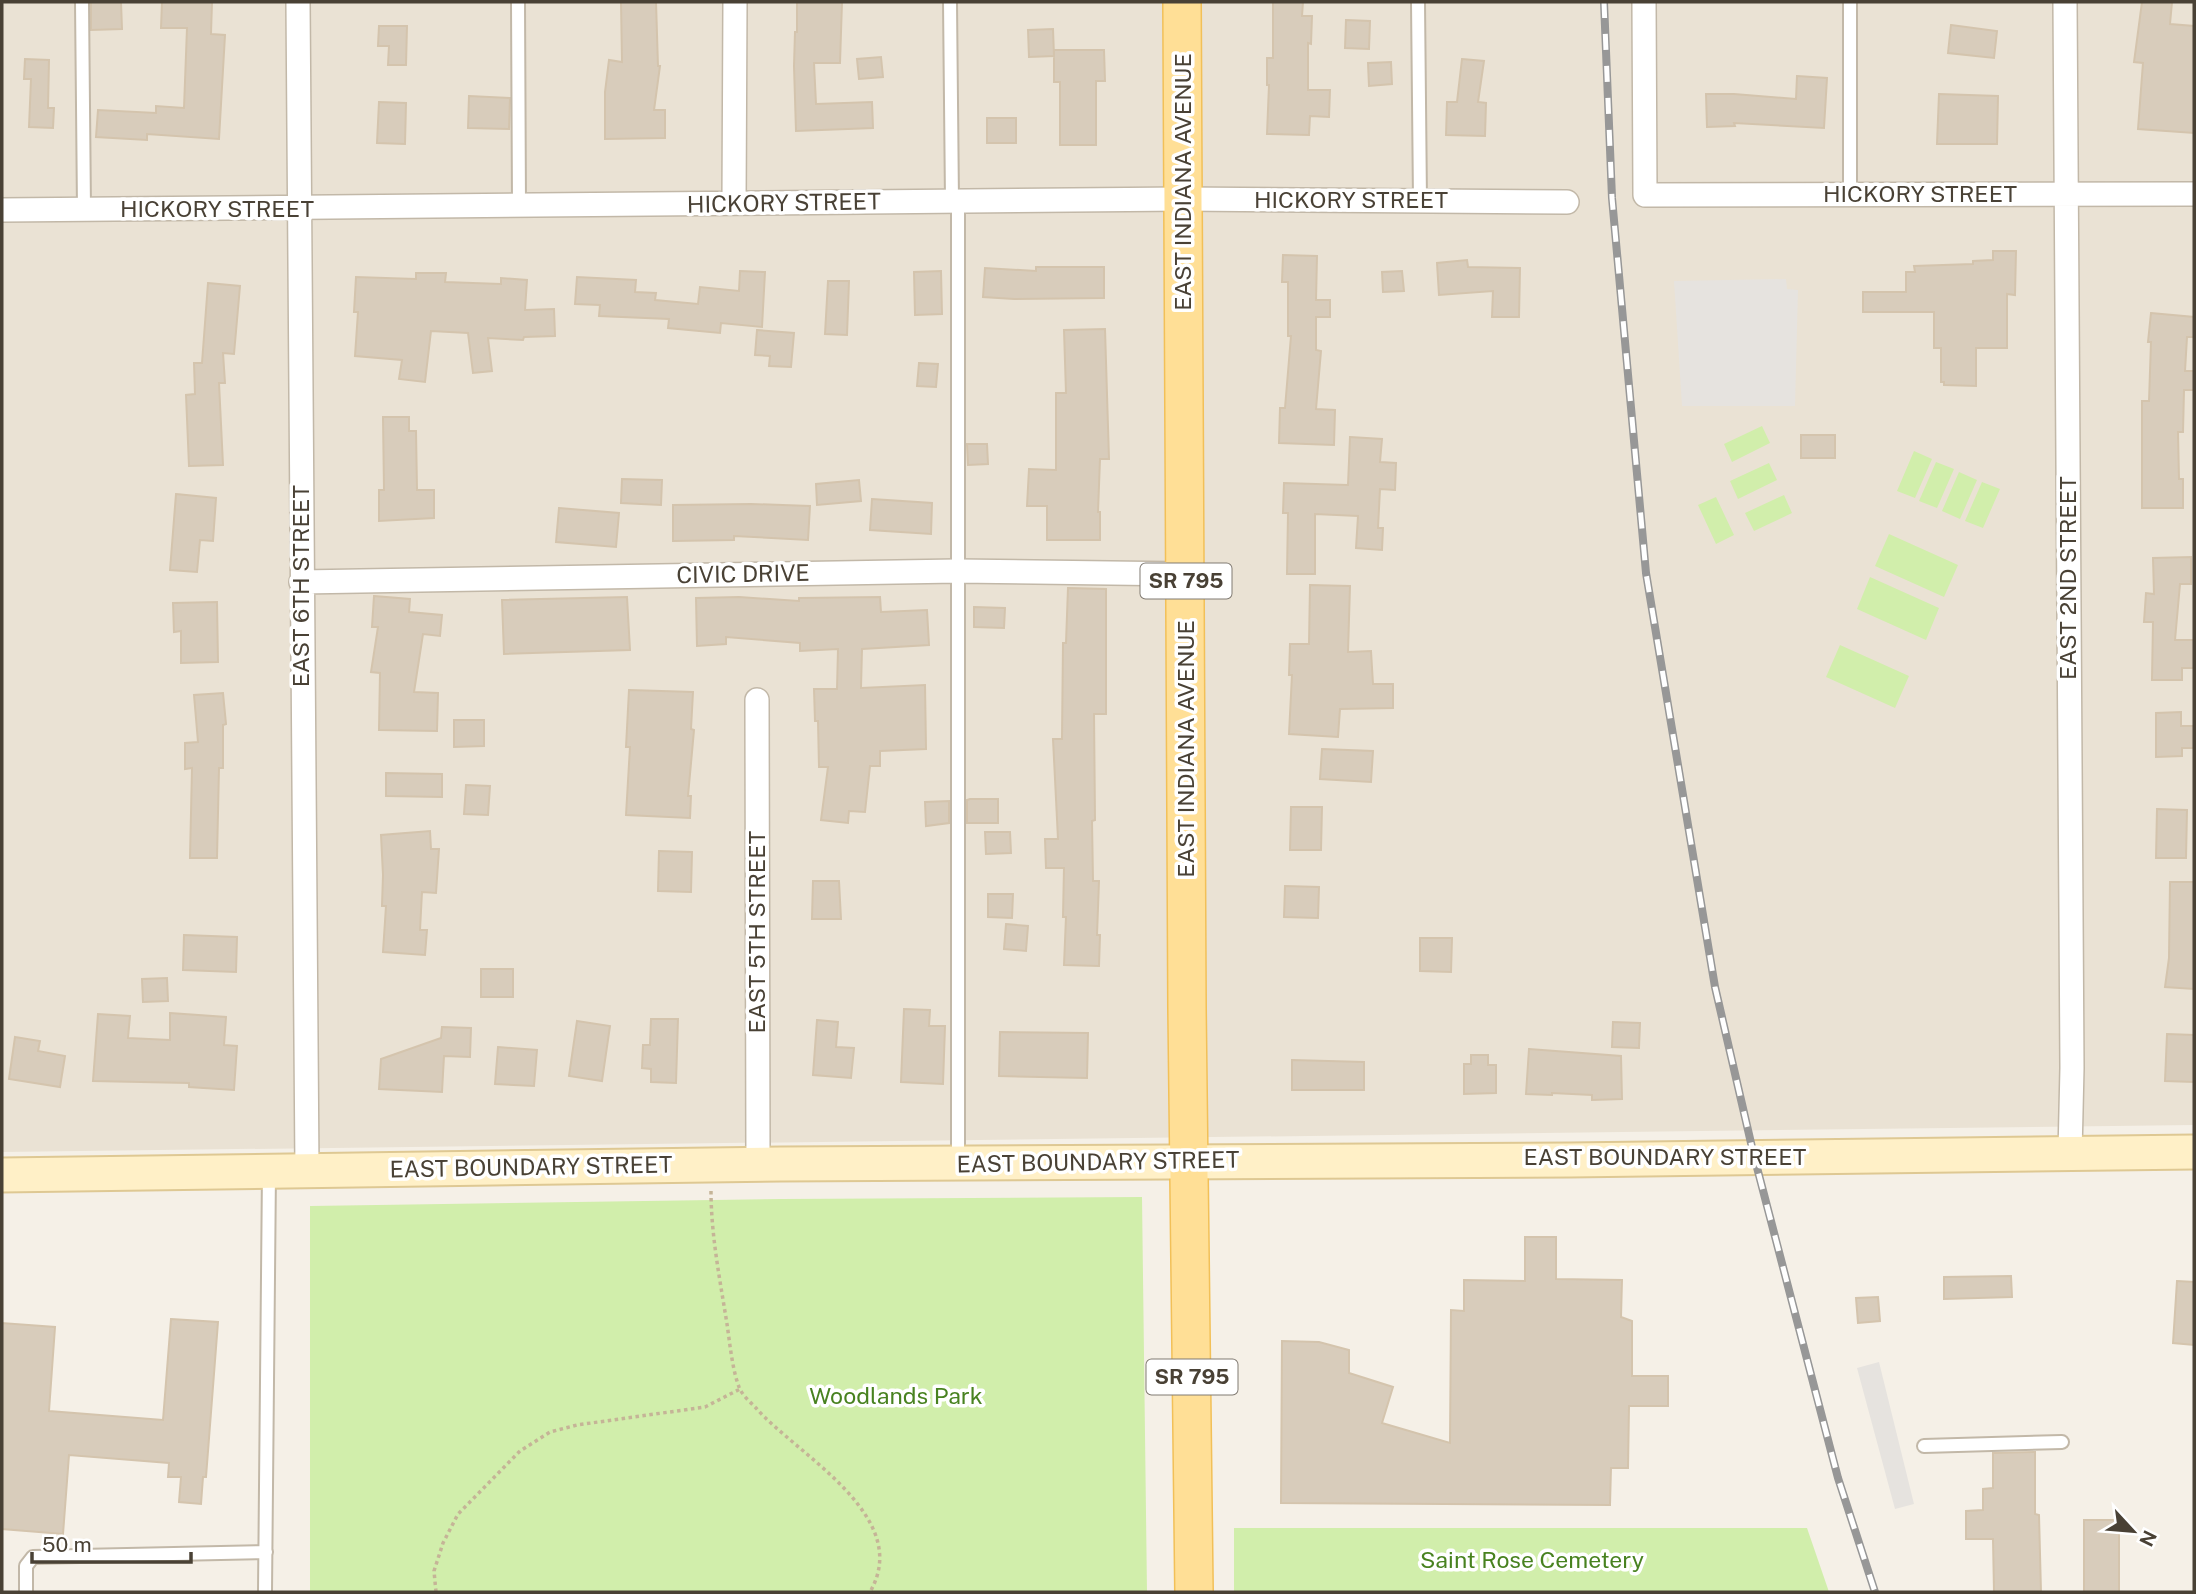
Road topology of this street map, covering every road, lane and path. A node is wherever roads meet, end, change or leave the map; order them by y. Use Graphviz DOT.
graph roads {
  1 [pos="82,2"];
  2 [pos="298,2"];
  3 [pos="518,2"];
  4 [pos="735,2"];
  5 [pos="950,2"];
  6 [pos="1182,2"];
  7 [pos="1418,2"];
  8 [pos="1644,2"];
  9 [pos="1850,2"];
  10 [pos="2065,2"];
  11 [pos="1850,194"];
  12 [pos="2065,194"];
  13 [pos="2194,194"];
  14 [pos="1183,199"];
  15 [pos="1420,201"];
  16 [pos="955,202"];
  17 [pos="1567,202"];
  18 [pos="734,203"];
  19 [pos="519,206"];
  20 [pos="299,209"];
  21 [pos="2,210"];
  22 [pos="84,210"];
  23 [pos="957,570"];
  24 [pos="1186,574"];
  25 [pos="301,582"];
  26 [pos="757,700"];
  27 [pos="2194,1152"];
  28 [pos="2070,1153"];
  29 [pos="1190,1161"];
  30 [pos="758,1164"];
  31 [pos="958,1164"];
  32 [pos="307,1170"];
  33 [pos="269,1171"];
  34 [pos="2,1175"];
  35 [pos="711,1188"];
  36 [pos="740,1389"];
  37 [pos="2062,1442"];
  38 [pos="1924,1446"];
  39 [pos="266,1552"];
  40 [pos="26,1592"];
  41 [pos="265,1592"];
  42 [pos="436,1592"];
  43 [pos="870,1592"];
  44 [pos="1194,1592"];
  1 -- 22 [label="lane"];
  2 -- 20 [label="street, EAST 6TH STREET"];
  3 -- 19 [label="lane"];
  4 -- 18 [label="street"];
  5 -- 16 [label="lane"];
  6 -- 14 [label="main road, EAST INDIANA AVENUE / SR 795"];
  7 -- 15 [label="lane"];
  8 -- 11 [label="street, HICKORY STREET"];
  9 -- 11 [label="lane"];
  10 -- 12 [label="street, EAST 2ND STREET"];
  11 -- 12 [label="street, HICKORY STREET"];
  12 -- 13 [label="street, HICKORY STREET"];
  12 -- 28 [label="street, EAST 2ND STREET"];
  14 -- 15 [label="street, HICKORY STREET"];
  14 -- 16 [label="street, HICKORY STREET"];
  14 -- 24 [label="main road, EAST INDIANA AVENUE / SR 795"];
  15 -- 17 [label="street, HICKORY STREET"];
  16 -- 18 [label="street, HICKORY STREET"];
  16 -- 23 [label="lane"];
  18 -- 19 [label="street, HICKORY STREET"];
  19 -- 20 [label="street, HICKORY STREET"];
  20 -- 22 [label="street, HICKORY STREET"];
  20 -- 25 [label="street, EAST 6TH STREET"];
  21 -- 22 [label="street, HICKORY STREET"];
  23 -- 24 [label="street, CIVIC DRIVE"];
  23 -- 25 [label="street, CIVIC DRIVE"];
  23 -- 31 [label="lane"];
  24 -- 29 [label="main road, EAST INDIANA AVENUE / SR 795"];
  25 -- 32 [label="street, EAST 6TH STREET"];
  26 -- 30 [label="street, EAST 5TH STREET"];
  27 -- 28 [label="street, EAST BOUNDARY STREET"];
  28 -- 29 [label="street, EAST BOUNDARY STREET"];
  29 -- 31 [label="street, EAST BOUNDARY STREET"];
  29 -- 44 [label="main road, SR 795"];
  30 -- 31 [label="street, EAST BOUNDARY STREET"];
  30 -- 32 [label="street, EAST BOUNDARY STREET"];
  32 -- 33 [label="street, EAST BOUNDARY STREET"];
  33 -- 34 [label="street, EAST BOUNDARY STREET"];
  33 -- 39 [label="lane"];
  35 -- 36 [label="path"];
  36 -- 42 [label="path"];
  36 -- 43 [label="path"];
  37 -- 38 [label="lane"];
  39 -- 40 [label="lane"];
  39 -- 41 [label="lane"];
}
